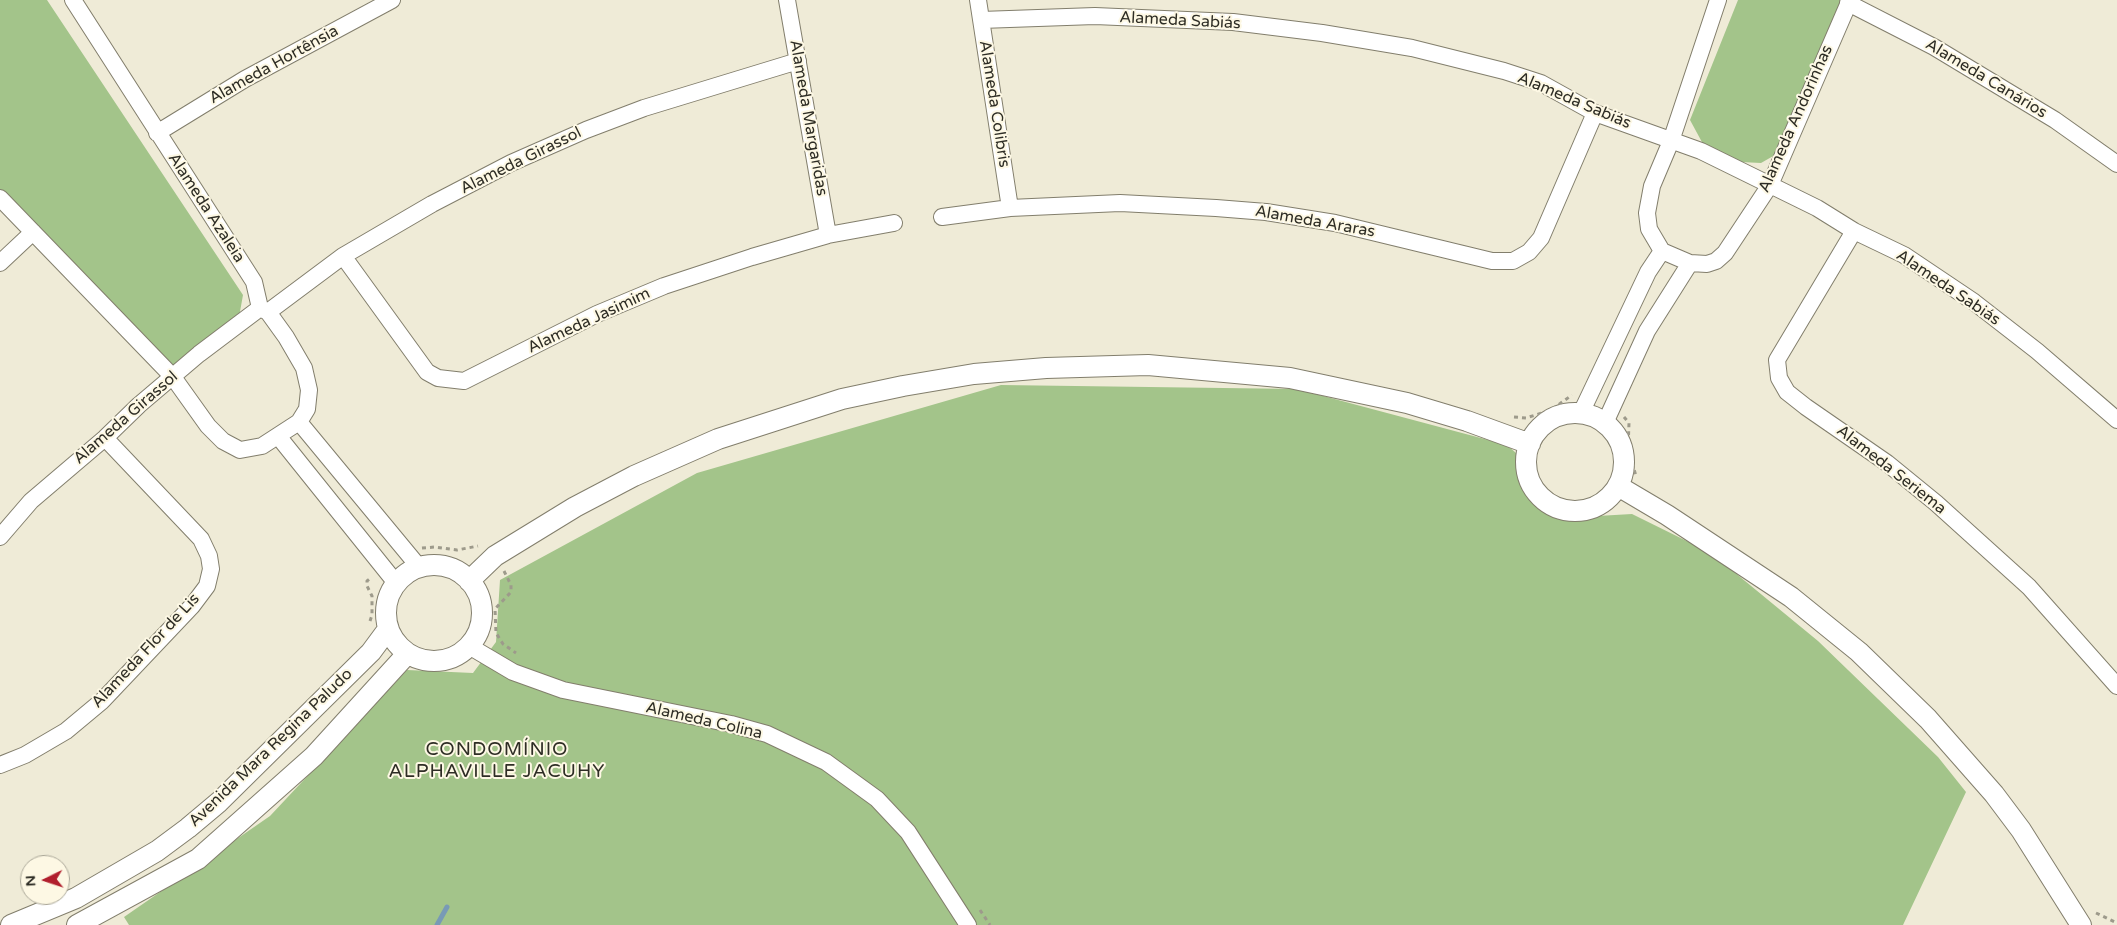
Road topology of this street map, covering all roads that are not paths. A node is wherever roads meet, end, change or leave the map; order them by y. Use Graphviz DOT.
graph roads {
  1 [pos="74,0"];
  2 [pos="392,0"];
  3 [pos="787,0"];
  4 [pos="978,0"];
  5 [pos="1718,0"];
  6 [pos="1849,2"];
  7 [pos="981,20"];
  8 [pos="798,61"];
  9 [pos="1595,113"];
  10 [pos="157,133"];
  11 [pos="1671,141"];
  12 [pos="2117,164"];
  13 [pos="1770,185"];
  14 [pos="0,198"];
  15 [pos="1010,208"];
  16 [pos="942,217"];
  17 [pos="894,223"];
  18 [pos="1854,231"];
  19 [pos="33,232"];
  20 [pos="828,235"];
  21 [pos="1662,252"];
  22 [pos="343,256"];
  23 [pos="0,263"];
  24 [pos="1690,263"];
  25 [pos="264,310"];
  26 [pos="1624,320"];
  27 [pos="1647,331"];
  28 [pos="173,377"];
  29 [pos="1585,404"];
  30 [pos="2117,420"];
  31 [pos="298,422"];
  32 [pos="1605,423"];
  33 [pos="278,436"];
  34 [pos="105,438"];
  35 [pos="1530,444"];
  36 [pos="345,480"];
  37 [pos="1627,484"];
  38 [pos="326,496"];
  39 [pos="0,537"];
  40 [pos="414,559"];
  41 [pos="390,576"];
  42 [pos="469,581"];
  43 [pos="388,629"];
  44 [pos="469,646"];
  45 [pos="407,654"];
  46 [pos="2117,686"];
  47 [pos="0,765"];
  48 [pos="963,922"];
  49 [pos="12,925"];
  50 [pos="77,925"];
  51 [pos="2081,925"];
  1 -- 10 [label="street, Alameda Azaleia"];
  2 -- 10 [label="street, Alameda Hortênsia"];
  3 -- 8 [label="street, Alameda Margaridas"];
  4 -- 7 [label="street, Alameda Colibris"];
  5 -- 11 [label="street"];
  6 -- 12 [label="street, Alameda Canários"];
  6 -- 13 [label="street, Alameda Andorinhas"];
  7 -- 9 [label="street, Alameda Sabiás"];
  7 -- 15 [label="street, Alameda Colibris"];
  8 -- 20 [label="street, Alameda Margaridas"];
  8 -- 22 [label="street, Alameda Girassol"];
  9 -- 11 [label="street, Alameda Sabiás"];
  9 -- 15 [label="street, Alameda Araras"];
  10 -- 25 [label="street, Alameda Azaleia"];
  11 -- 13 [label="street, Alameda Sabiás"];
  11 -- 21 [label="street"];
  13 -- 18 [label="street, Alameda Sabiás"];
  13 -- 24 [label="street, Alameda Andorinhas"];
  14 -- 19 [label="street"];
  15 -- 16 [label="street, Alameda Araras"];
  17 -- 20 [label="street, Alameda Jasimim"];
  18 -- 30 [label="street, Alameda Sabiás"];
  18 -- 46 [label="street, Alameda Seriema"];
  19 -- 23 [label="street"];
  19 -- 28 [label="street"];
  20 -- 22 [label="street, Alameda Jasimim"];
  21 -- 24 [label="street, Alameda Andorinhas"];
  21 -- 26 [label="street"];
  22 -- 25 [label="street, Alameda Girassol"];
  24 -- 27 [label="street"];
  25 -- 28 [label="street, Alameda Girassol"];
  25 -- 31 [label="street, Alameda Azaleia"];
  26 -- 27 [label="street"];
  26 -- 29 [label="street"];
  27 -- 32 [label="street"];
  28 -- 33 [label="street"];
  28 -- 34 [label="street, Alameda Girassol"];
  29 -- 32 [label="street"];
  29 -- 35 [label="street"];
  31 -- 33 [label="street"];
  31 -- 36 [label="street"];
  32 -- 37 [label="street"];
  33 -- 38 [label="street"];
  34 -- 39 [label="street, Alameda Girassol"];
  34 -- 47 [label="street, Alameda Flor de Lis"];
  35 -- 37 [label="street"];
  35 -- 42 [label="street"];
  36 -- 38 [label="street"];
  36 -- 40 [label="street"];
  37 -- 51 [label="street"];
  38 -- 41 [label="street"];
  40 -- 41 [label="street"];
  40 -- 42 [label="street"];
  41 -- 43 [label="street"];
  42 -- 44 [label="street"];
  43 -- 45 [label="street"];
  43 -- 49 [label="street, Avenida Mara Regina Paludo"];
  44 -- 45 [label="street"];
  44 -- 48 [label="street, Alameda Colina"];
  45 -- 50 [label="street, Avenida Mara Regina Paludo"];
}
